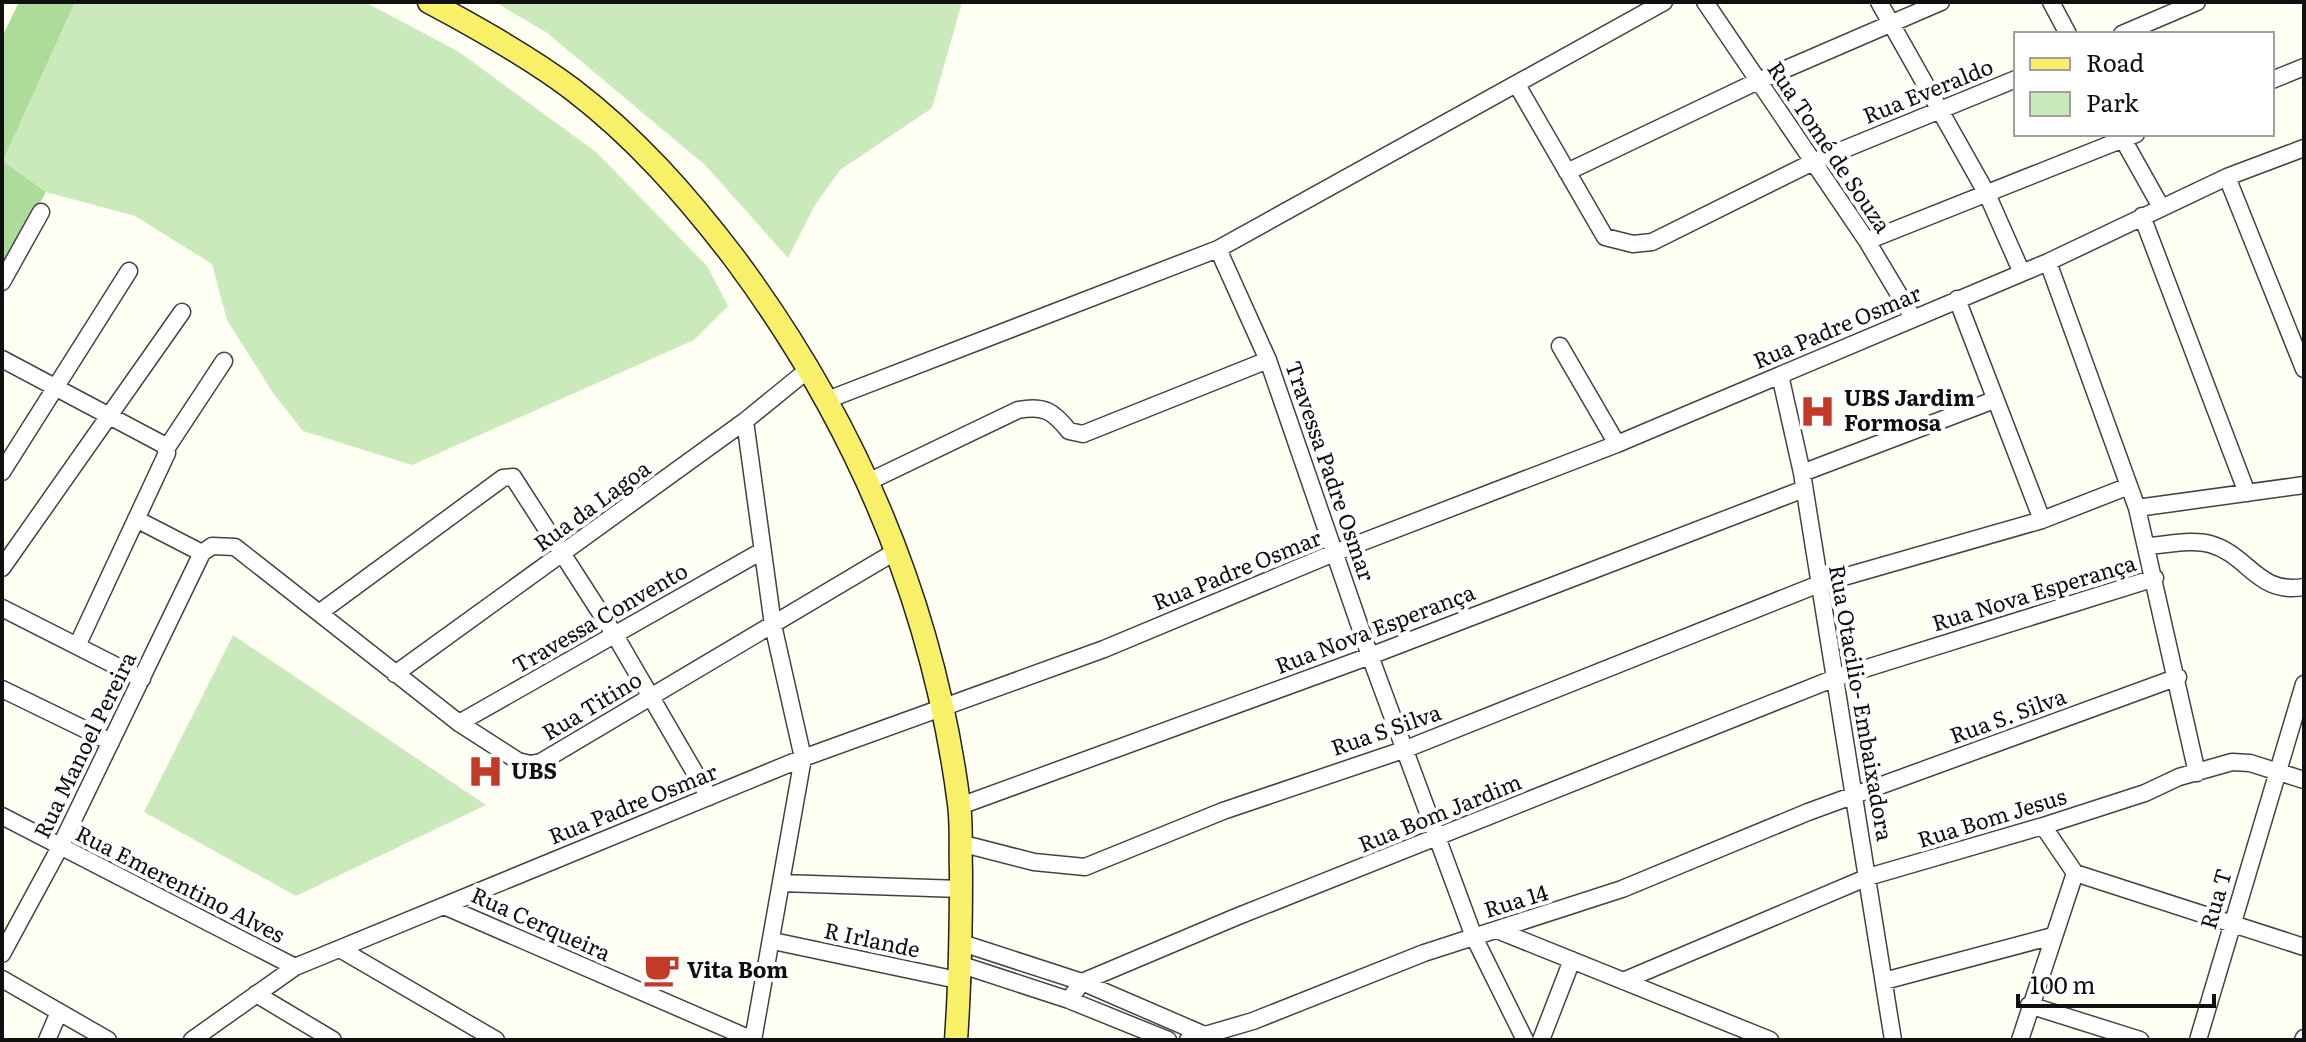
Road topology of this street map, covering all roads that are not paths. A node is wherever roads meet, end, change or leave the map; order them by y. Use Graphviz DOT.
graph roads {
  1 [pos="429,2"];
  2 [pos="1664,2"];
  3 [pos="1705,2"];
  4 [pos="1879,2"];
  5 [pos="1941,2"];
  6 [pos="2051,2"];
  7 [pos="2197,2"];
  8 [pos="1892,24"];
  9 [pos="2067,32"];
  10 [pos="2127,32"];
  11 [pos="2304,67"];
  12 [pos="2274,79"];
  13 [pos="2014,80"];
  14 [pos="1758,81"];
  15 [pos="1517,85"];
  16 [pos="1940,110"];
  17 [pos="2126,136"];
  18 [pos="2304,148"];
  19 [pos="1813,162"];
  20 [pos="1567,172"];
  21 [pos="2227,177"];
  22 [pos="1987,194"];
  23 [pos="2161,207"];
  24 [pos="41,212"];
  25 [pos="2142,216"];
  26 [pos="1867,241"];
  27 [pos="1218,249"];
  28 [pos="2048,262"];
  29 [pos="129,271"];
  30 [pos="2022,273"];
  31 [pos="2,282"];
  32 [pos="1957,299"];
  33 [pos="182,312"];
  34 [pos="1913,318"];
  35 [pos="1560,346"];
  36 [pos="2,359"];
  37 [pos="1268,360"];
  38 [pos="224,361"];
  39 [pos="810,368"];
  40 [pos="2304,369"];
  41 [pos="1780,375"];
  42 [pos="56,387"];
  43 [pos="827,400"];
  44 [pos="1994,400"];
  45 [pos="109,417"];
  46 [pos="745,421"];
  47 [pos="1617,444"];
  48 [pos="166,454"];
  49 [pos="2,472"];
  50 [pos="870,481"];
  51 [pos="1803,481"];
  52 [pos="2304,485"];
  53 [pos="2129,486"];
  54 [pos="2247,493"];
  55 [pos="2137,508"];
  56 [pos="136,519"];
  57 [pos="2042,520"];
  58 [pos="2147,546"];
  59 [pos="898,550"];
  60 [pos="762,551"];
  61 [pos="202,553"];
  62 [pos="1334,553"];
  63 [pos="564,554"];
  64 [pos="2,568"];
  65 [pos="2155,578"];
  66 [pos="1819,584"];
  67 [pos="2304,587"];
  68 [pos="2,608"];
  69 [pos="319,613"];
  70 [pos="773,625"];
  71 [pos="616,637"];
  72 [pos="77,646"];
  73 [pos="1370,656"];
  74 [pos="395,674"];
  75 [pos="2178,677"];
  76 [pos="1835,678"];
  77 [pos="142,679"];
  78 [pos="2304,684"];
  79 [pos="2,689"];
  80 [pos="651,697"];
  81 [pos="941,708"];
  82 [pos="459,723"];
  83 [pos="111,742"];
  84 [pos="1406,749"];
  85 [pos="803,758"];
  86 [pos="2276,771"];
  87 [pos="2197,773"];
  88 [pos="2304,780"];
  89 [pos="1854,796"];
  90 [pos="709,797"];
  91 [pos="960,806"];
  92 [pos="2,816"];
  93 [pos="2043,826"];
  94 [pos="1437,839"];
  95 [pos="960,843"];
  96 [pos="60,847"];
  97 [pos="2075,873"];
  98 [pos="1868,877"];
  99 [pos="781,883"];
  100 [pos="961,889"];
  101 [pos="444,906"];
  102 [pos="2232,922"];
  103 [pos="1497,930"];
  104 [pos="2053,936"];
  105 [pos="1474,937"];
  106 [pos="773,941"];
  107 [pos="2304,947"];
  108 [pos="340,949"];
  109 [pos="2,954"];
  110 [pos="1572,960"];
  111 [pos="962,963"];
  112 [pos="295,967"];
  113 [pos="2,979"];
  114 [pos="1623,981"];
  115 [pos="1884,981"];
  116 [pos="1082,982"];
  117 [pos="256,994"];
  118 [pos="1069,1000"];
  119 [pos="2029,1005"];
  120 [pos="59,1012"];
  121 [pos="1202,1038"];
  122 [pos="47,1040"];
  123 [pos="108,1040"];
  124 [pos="192,1040"];
  125 [pos="333,1040"];
  126 [pos="496,1040"];
  127 [pos="753,1040"];
  128 [pos="956,1040"];
  129 [pos="1168,1040"];
  130 [pos="1525,1040"];
  131 [pos="1541,1040"];
  132 [pos="1770,1040"];
  133 [pos="1893,1040"];
  134 [pos="2020,1040"];
  135 [pos="2140,1040"];
  136 [pos="2198,1040"];
  1 -- 39 [label="main road"];
  2 -- 15 [label="street"];
  3 -- 14 [label="street, Rua Tomé de Souza"];
  4 -- 8 [label="street"];
  5 -- 8 [label="street"];
  6 -- 9 [label="street"];
  7 -- 10 [label="street"];
  8 -- 14 [label="street"];
  8 -- 16 [label="street"];
  11 -- 12 [label="street"];
  13 -- 16 [label="street, Rua Everaldo"];
  14 -- 19 [label="street, Rua Tomé de Souza"];
  14 -- 20 [label="street"];
  15 -- 20 [label="street, Rua Everaldo"];
  15 -- 27 [label="street"];
  16 -- 19 [label="street, Rua Everaldo"];
  16 -- 22 [label="street"];
  17 -- 22 [label="street"];
  17 -- 23 [label="street"];
  18 -- 21 [label="street, Rua Padre Osmar"];
  19 -- 20 [label="street, Rua Everaldo"];
  19 -- 26 [label="street, Rua Tomé de Souza"];
  21 -- 23 [label="street, Rua Padre Osmar"];
  21 -- 40 [label="street"];
  22 -- 26 [label="street"];
  22 -- 30 [label="street"];
  23 -- 25 [label="street, Rua Padre Osmar"];
  24 -- 31 [label="street"];
  25 -- 28 [label="street, Rua Padre Osmar"];
  25 -- 54 [label="street"];
  26 -- 34 [label="street, Rua Tomé de Souza"];
  27 -- 37 [label="street, Travessa Padre Osmar"];
  27 -- 43 [label="street"];
  28 -- 30 [label="street, Rua Padre Osmar"];
  28 -- 53 [label="street"];
  29 -- 42 [label="street"];
  30 -- 32 [label="street, Rua Padre Osmar"];
  32 -- 34 [label="street, Rua Padre Osmar"];
  32 -- 44 [label="street"];
  33 -- 45 [label="street"];
  34 -- 41 [label="street, Rua Padre Osmar"];
  35 -- 47 [label="street"];
  36 -- 42 [label="street"];
  37 -- 50 [label="street"];
  37 -- 62 [label="street, Travessa Padre Osmar"];
  38 -- 48 [label="street"];
  39 -- 43 [label="main road"];
  39 -- 46 [label="street, Rua da Lagoa"];
  41 -- 47 [label="street, Rua Padre Osmar"];
  41 -- 51 [label="street, Rua Otacilio- Embaixadora"];
  42 -- 45 [label="street"];
  42 -- 49 [label="street"];
  43 -- 50 [label="main road"];
  44 -- 51 [label="street, Rua Nova Esperança"];
  44 -- 57 [label="street"];
  45 -- 48 [label="street"];
  45 -- 64 [label="street"];
  46 -- 60 [label="street"];
  46 -- 63 [label="street, Rua da Lagoa"];
  47 -- 62 [label="street, Rua Padre Osmar"];
  48 -- 56 [label="street"];
  50 -- 59 [label="main road"];
  51 -- 66 [label="street, Rua Otacilio- Embaixadora"];
  51 -- 73 [label="street, Rua Nova Esperança"];
  52 -- 54 [label="street"];
  53 -- 55 [label="street"];
  53 -- 57 [label="street, Rua S Silva"];
  54 -- 55 [label="street"];
  55 -- 58 [label="street"];
  56 -- 61 [label="street"];
  56 -- 72 [label="street"];
  57 -- 66 [label="street, Rua S Silva"];
  58 -- 65 [label="street"];
  58 -- 67 [label="street"];
  59 -- 70 [label="street, Rua Titino"];
  59 -- 81 [label="main road"];
  60 -- 70 [label="street"];
  60 -- 71 [label="street, Travessa Convento"];
  61 -- 69 [label="street, Rua Titino"];
  61 -- 77 [label="street, Rua Manoel Pereira"];
  62 -- 73 [label="street, Travessa Padre Osmar"];
  62 -- 81 [label="street, Rua Padre Osmar"];
  63 -- 69 [label="street"];
  63 -- 71 [label="street"];
  63 -- 74 [label="street, Rua da Lagoa"];
  65 -- 75 [label="street"];
  65 -- 76 [label="street, Rua Nova Esperança"];
  66 -- 76 [label="street, Rua Otacilio- Embaixadora"];
  66 -- 84 [label="street, Rua S Silva"];
  68 -- 72 [label="street"];
  69 -- 74 [label="street, Rua Titino"];
  70 -- 80 [label="street, Rua Titino"];
  70 -- 85 [label="street"];
  71 -- 80 [label="street"];
  71 -- 82 [label="street, Travessa Convento"];
  72 -- 77 [label="street"];
  73 -- 84 [label="street, Travessa Padre Osmar"];
  73 -- 91 [label="street, Rua Nova Esperança"];
  74 -- 82 [label="street, Rua Titino"];
  75 -- 87 [label="street"];
  75 -- 89 [label="street, Rua S. Silva"];
  76 -- 89 [label="street, Rua Otacilio- Embaixadora"];
  76 -- 94 [label="street, Rua Bom Jardim"];
  77 -- 83 [label="street, Rua Manoel Pereira"];
  78 -- 86 [label="street, Rua T"];
  79 -- 83 [label="street"];
  80 -- 82 [label="street, Rua Titino"];
  80 -- 90 [label="street"];
  81 -- 85 [label="street, Rua Padre Osmar"];
  81 -- 91 [label="main road"];
  83 -- 96 [label="street, Rua Manoel Pereira"];
  84 -- 94 [label="street, Travessa Padre Osmar"];
  84 -- 95 [label="street, Rua S Silva"];
  85 -- 90 [label="street, Rua Padre Osmar"];
  85 -- 99 [label="street"];
  86 -- 87 [label="street, Rua Bom Jesus"];
  86 -- 88 [label="street, Rua Bom Jesus"];
  86 -- 102 [label="street, Rua T"];
  87 -- 93 [label="street, Rua Bom Jesus"];
  89 -- 98 [label="street, Rua Otacilio- Embaixadora"];
  89 -- 103 [label="street, Rua 14"];
  90 -- 101 [label="street, Rua Padre Osmar"];
  91 -- 95 [label="main road"];
  92 -- 96 [label="street, Rua Emerentino Alves"];
  93 -- 97 [label="street"];
  93 -- 98 [label="street, Rua Bom Jesus"];
  94 -- 105 [label="street, Travessa Padre Osmar"];
  94 -- 116 [label="street, Rua Bom Jardim"];
  95 -- 100 [label="main road"];
  96 -- 109 [label="street, Rua Manoel Pereira"];
  96 -- 112 [label="street, Rua Emerentino Alves"];
  97 -- 102 [label="street"];
  97 -- 104 [label="street"];
  98 -- 114 [label="street, Rua Bom Jesus"];
  98 -- 115 [label="street, Rua Otacilio- Embaixadora"];
  99 -- 100 [label="street"];
  99 -- 106 [label="street"];
  100 -- 111 [label="main road"];
  101 -- 108 [label="street, Rua Padre Osmar"];
  101 -- 127 [label="street, Rua Cerqueira"];
  102 -- 107 [label="street"];
  102 -- 136 [label="street, Rua T"];
  103 -- 105 [label="street, Rua 14"];
  103 -- 110 [label="street"];
  104 -- 115 [label="street"];
  104 -- 119 [label="street"];
  105 -- 121 [label="street, Rua 14"];
  105 -- 130 [label="street, Travessa Padre Osmar"];
  106 -- 111 [label="street, R Irlande"];
  106 -- 127 [label="street"];
  108 -- 112 [label="street, Rua Padre Osmar"];
  108 -- 126 [label="street"];
  110 -- 114 [label="street"];
  110 -- 131 [label="street"];
  111 -- 116 [label="street"];
  111 -- 118 [label="street"];
  111 -- 128 [label="main road"];
  112 -- 117 [label="street, Rua Padre Osmar"];
  113 -- 120 [label="street"];
  114 -- 132 [label="street"];
  115 -- 133 [label="street, Rua Otacilio- Embaixadora"];
  116 -- 118 [label="street"];
  116 -- 121 [label="street"];
  117 -- 124 [label="street, Rua Padre Osmar"];
  117 -- 125 [label="street"];
  118 -- 129 [label="street"];
  119 -- 134 [label="street"];
  119 -- 135 [label="street"];
  120 -- 122 [label="street"];
  120 -- 123 [label="street"];
}
